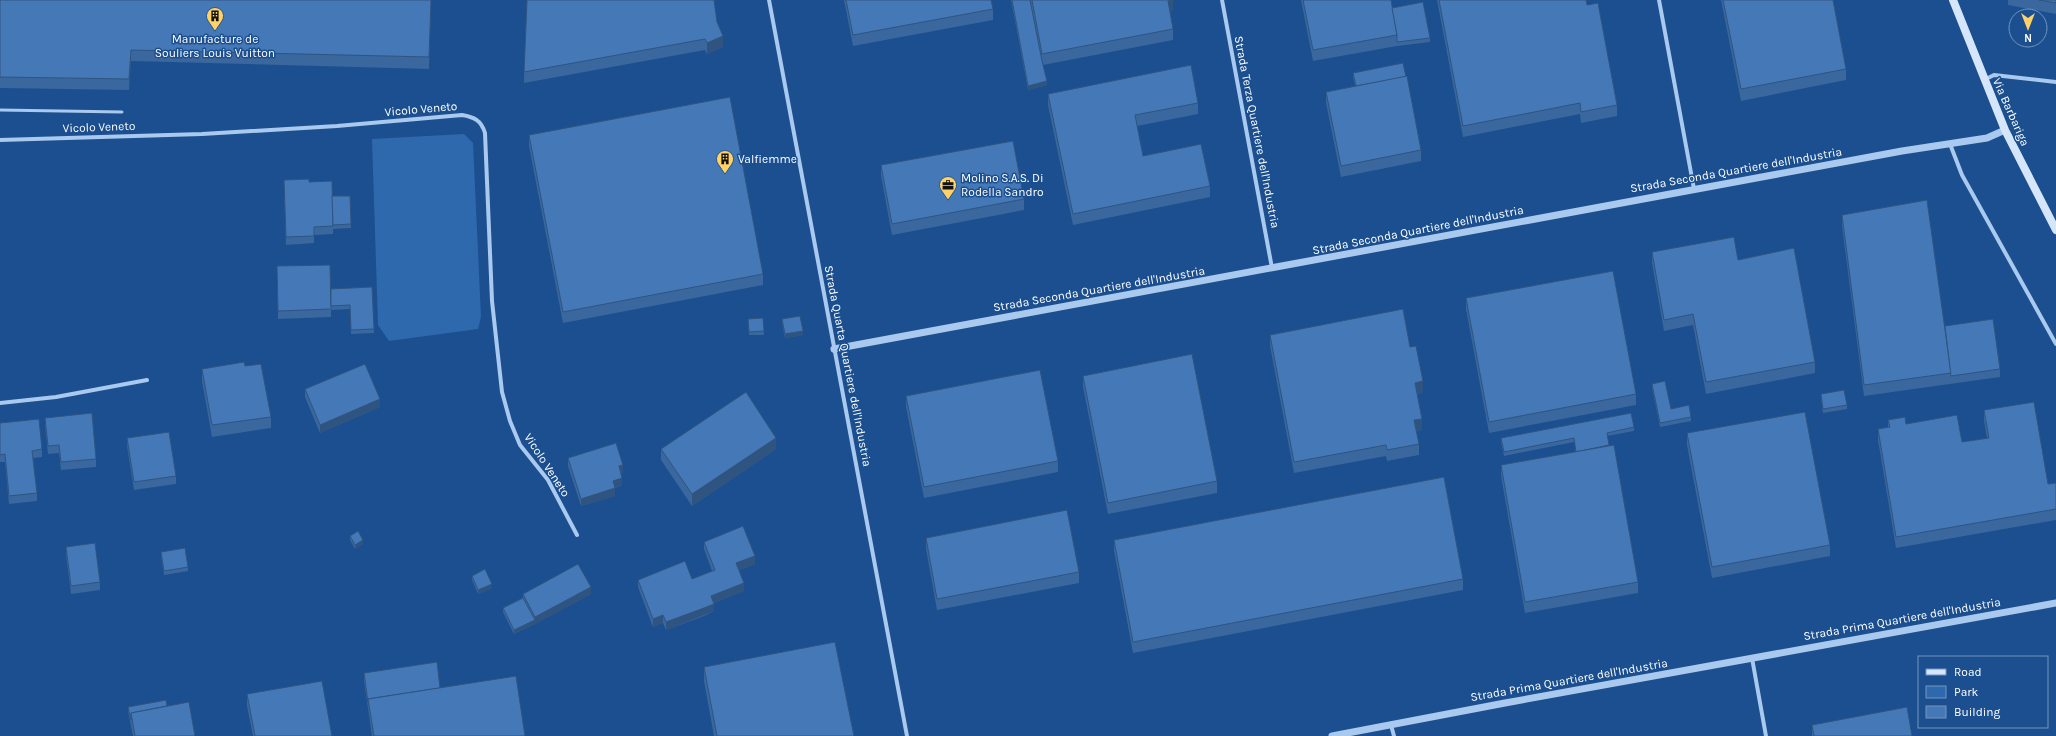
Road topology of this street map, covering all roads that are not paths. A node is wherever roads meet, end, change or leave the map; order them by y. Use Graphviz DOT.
graph roads {
  1 [pos="769,0"];
  2 [pos="1222,0"];
  3 [pos="1659,0"];
  4 [pos="1953,0"];
  5 [pos="1984,80"];
  6 [pos="2056,82"];
  7 [pos="0,110"];
  8 [pos="122,112"];
  9 [pos="2005,130"];
  10 [pos="0,140"];
  11 [pos="1950,144"];
  12 [pos="1694,189"];
  13 [pos="2056,230"];
  14 [pos="1272,268"];
  15 [pos="2056,344"];
  16 [pos="834,349"];
  17 [pos="147,380"];
  18 [pos="0,403"];
  19 [pos="577,535"];
  20 [pos="2056,603"];
  21 [pos="1752,658"];
  22 [pos="1391,725"];
  23 [pos="907,736"];
  24 [pos="1332,736"];
  25 [pos="1394,736"];
  26 [pos="1766,736"];
  1 -- 16 [label="street, Strada Quarta Quartiere dell'Industria"];
  2 -- 14 [label="street, Strada Terza Quartiere dell'Industria"];
  3 -- 12 [label="street"];
  4 -- 5 [label="main road, Via Barbariga"];
  5 -- 6 [label="street"];
  5 -- 9 [label="main road, Via Barbariga"];
  7 -- 8 [label="lane"];
  9 -- 11 [label="street, Strada Seconda Quartiere dell'Industria"];
  9 -- 13 [label="main road, Via Barbariga"];
  10 -- 19 [label="street, Vicolo Veneto"];
  11 -- 12 [label="street, Strada Seconda Quartiere dell'Industria"];
  11 -- 15 [label="street"];
  12 -- 14 [label="street, Strada Seconda Quartiere dell'Industria"];
  14 -- 16 [label="street, Strada Seconda Quartiere dell'Industria"];
  16 -- 23 [label="street, Strada Quarta Quartiere dell'Industria"];
  17 -- 18 [label="street"];
  20 -- 21 [label="street, Strada Prima Quartiere dell'Industria"];
  21 -- 22 [label="street, Strada Prima Quartiere dell'Industria"];
  21 -- 26 [label="street"];
  22 -- 24 [label="street, Strada Prima Quartiere dell'Industria"];
  22 -- 25 [label="street"];
}
